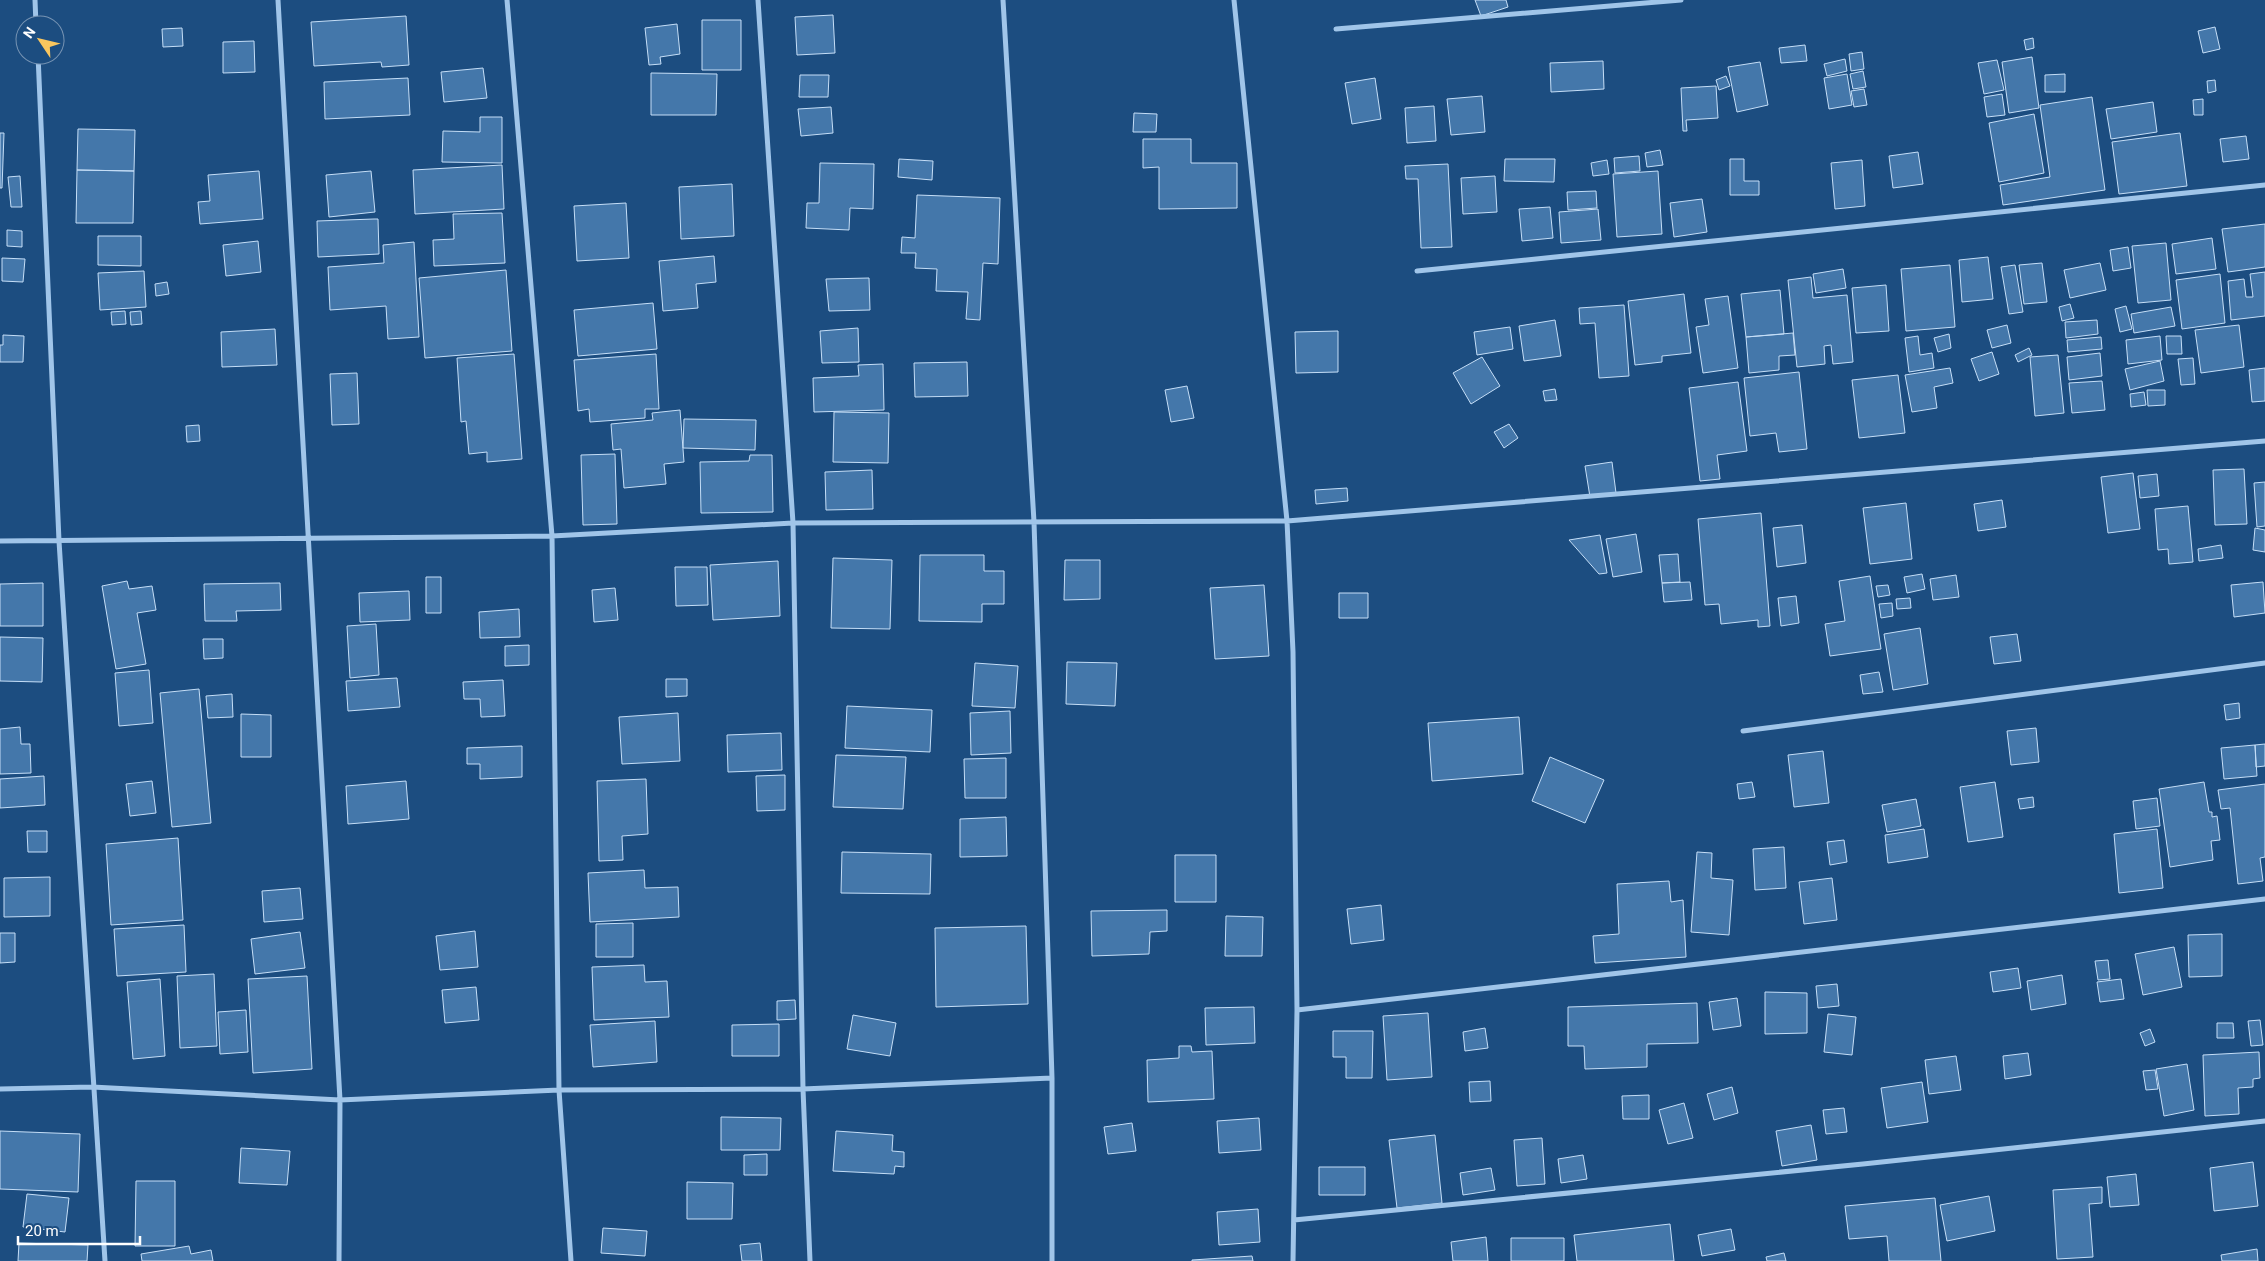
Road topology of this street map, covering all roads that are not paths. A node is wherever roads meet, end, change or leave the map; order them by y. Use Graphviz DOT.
graph roads {
  1 [pos="35,0"];
  2 [pos="278,0"];
  3 [pos="508,0"];
  4 [pos="758,0"];
  5 [pos="1003,0"];
  6 [pos="1234,0"];
  7 [pos="1681,0"];
  8 [pos="36,15"];
  9 [pos="1336,29"];
  10 [pos="38,65"];
  11 [pos="2265,185"];
  12 [pos="1417,271"];
  13 [pos="2265,441"];
  14 [pos="1287,521"];
  15 [pos="1034,522"];
  16 [pos="793,523"];
  17 [pos="552,536"];
  18 [pos="307,539"];
  19 [pos="0,541"];
  20 [pos="59,541"];
  21 [pos="2265,663"];
  22 [pos="1743,731"];
  23 [pos="2265,899"];
  24 [pos="1298,1010"];
  25 [pos="1052,1078"];
  26 [pos="92,1087"];
  27 [pos="0,1088"];
  28 [pos="802,1089"];
  29 [pos="559,1090"];
  30 [pos="340,1100"];
  31 [pos="2265,1121"];
  32 [pos="1294,1220"];
  33 [pos="104,1261"];
  34 [pos="340,1261"];
  35 [pos="571,1261"];
  36 [pos="810,1261"];
  37 [pos="1052,1261"];
  38 [pos="1293,1261"];
  1 -- 8 [label="street"];
  2 -- 18 [label="street"];
  3 -- 17 [label="street"];
  4 -- 16 [label="street"];
  5 -- 15 [label="street"];
  6 -- 14 [label="street"];
  7 -- 9 [label="street"];
  10 -- 20 [label="street"];
  11 -- 12 [label="street"];
  13 -- 14 [label="street"];
  14 -- 15 [label="street"];
  14 -- 24 [label="street"];
  15 -- 16 [label="street"];
  15 -- 25 [label="street"];
  16 -- 17 [label="street"];
  16 -- 28 [label="street"];
  17 -- 18 [label="street"];
  17 -- 29 [label="street"];
  18 -- 20 [label="street"];
  18 -- 30 [label="street"];
  19 -- 20 [label="street"];
  20 -- 26 [label="street"];
  21 -- 22 [label="street"];
  23 -- 24 [label="street"];
  24 -- 32 [label="street"];
  25 -- 28 [label="street"];
  25 -- 37 [label="street"];
  26 -- 27 [label="street"];
  26 -- 30 [label="street"];
  26 -- 33 [label="street"];
  28 -- 29 [label="street"];
  28 -- 36 [label="street"];
  29 -- 30 [label="street"];
  29 -- 35 [label="street"];
  30 -- 34 [label="street"];
  31 -- 32 [label="street"];
  32 -- 38 [label="street"];
}
